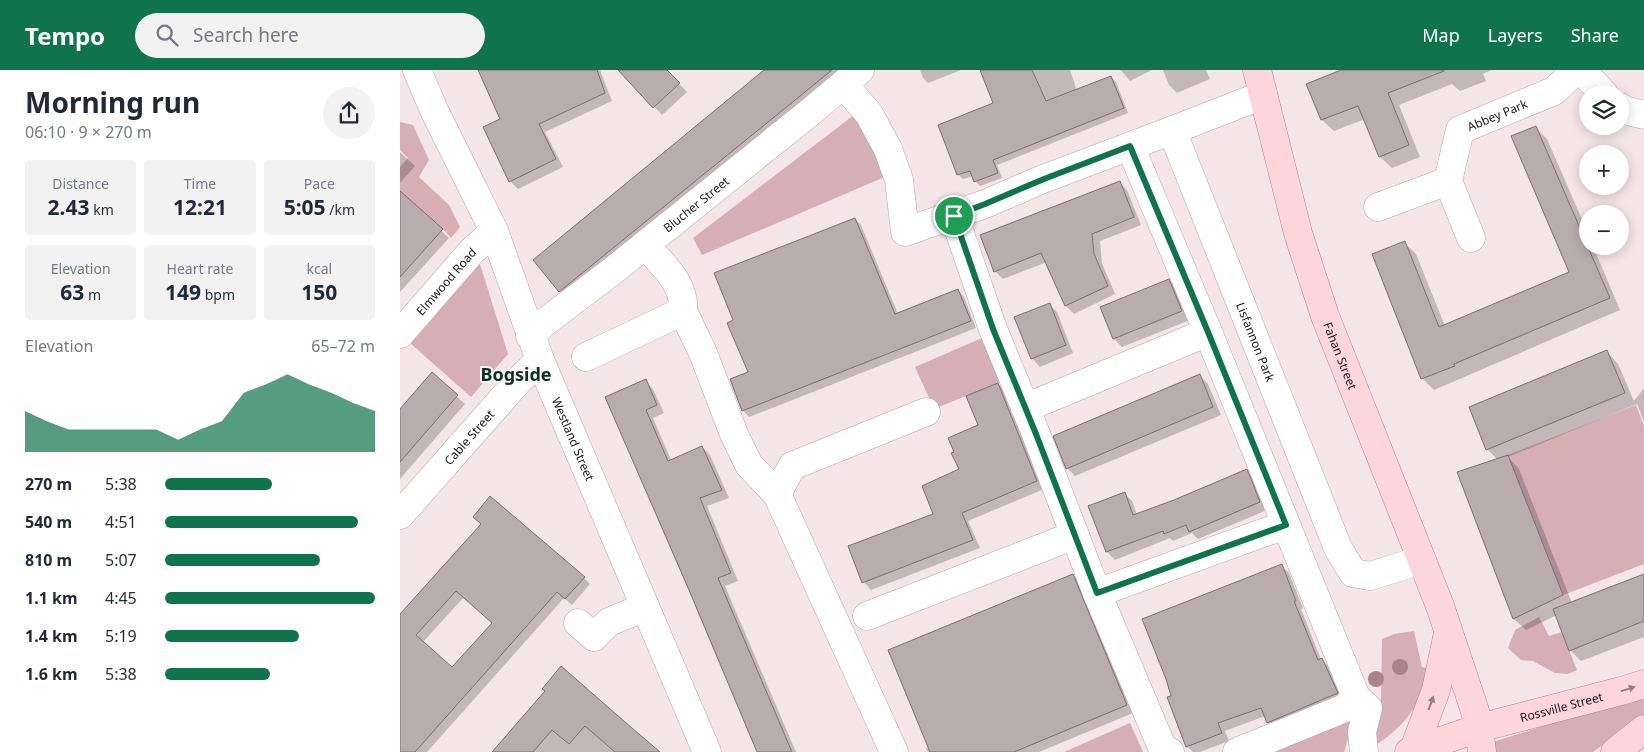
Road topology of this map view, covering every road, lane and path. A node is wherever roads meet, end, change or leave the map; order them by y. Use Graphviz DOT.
graph roads {
  1 [pos="417,70"];
  2 [pos="1576,70"];
  3 [pos="1581,70"];
  4 [pos="852,77"];
  5 [pos="1260,82"];
  6 [pos="1595,85"];
  7 [pos="1629,111"];
  8 [pos="1644,115"];
  9 [pos="1173,130"];
  10 [pos="1130,146"];
  11 [pos="1448,181"];
  12 [pos="1378,208"];
  13 [pos="954,216"];
  14 [pos="494,231"];
  15 [pos="1471,238"];
  16 [pos="645,245"];
  17 [pos="683,311"];
  18 [pos="1208,332"];
  19 [pos="400,334"];
  20 [pos="535,348"];
  21 [pos="586,357"];
  22 [pos="1025,408"];
  23 [pos="926,412"];
  24 [pos="777,494"];
  25 [pos="400,515"];
  26 [pos="1286,525"];
  27 [pos="1075,535"];
  28 [pos="1422,560"];
  29 [pos="1097,593"];
  30 [pos="645,607"];
  31 [pos="867,616"];
  32 [pos="578,623"];
  33 [pos="1449,632"];
  34 [pos="1644,684"];
  35 [pos="1356,697"];
  36 [pos="1644,730"];
  37 [pos="1480,740"];
  38 [pos="1412,751"];
  39 [pos="707,752"];
  40 [pos="894,752"];
  41 [pos="1170,752"];
  42 [pos="1238,752"];
  43 [pos="1364,752"];
  44 [pos="1615,752"];
  1 -- 14 [label="street, Westland Street"];
  2 -- 11 [label="street, Abbey Park"];
  3 -- 6 [label="street"];
  4 -- 13 [label="street"];
  4 -- 16 [label="street, Blucher Street"];
  5 -- 9 [label="street"];
  5 -- 28 [label="main road, Fahan Street"];
  7 -- 8 [label="street"];
  9 -- 10 [label="street"];
  9 -- 28 [label="street, Lisfannon Park"];
  10 -- 13 [label="street"];
  10 -- 18 [label="street"];
  11 -- 12 [label="street"];
  11 -- 15 [label="street"];
  13 -- 22 [label="street"];
  14 -- 19 [label="street, Elmwood Road"];
  14 -- 20 [label="street, Westland Street"];
  16 -- 17 [label="street"];
  16 -- 20 [label="street, Blucher Street"];
  17 -- 21 [label="street"];
  17 -- 24 [label="street"];
  18 -- 22 [label="street"];
  18 -- 26 [label="street"];
  20 -- 25 [label="street, Cable Street"];
  20 -- 30 [label="street, Westland Street"];
  22 -- 27 [label="street"];
  23 -- 24 [label="street"];
  24 -- 40 [label="street"];
  26 -- 29 [label="street"];
  26 -- 35 [label="street"];
  27 -- 29 [label="street"];
  27 -- 31 [label="street"];
  28 -- 33 [label="main road, Fahan Street"];
  29 -- 41 [label="street"];
  30 -- 32 [label="street"];
  30 -- 39 [label="street, Westland Street"];
  33 -- 37 [label="main road, Fahan Street"];
  38 -- 33 [label="main road, one-way"];
  37 -- 34 [label="main road, Rossville Street, one-way"];
  35 -- 42 [label="street"];
  35 -- 43 [label="street"];
  36 -- 44 [label="main road"];
  37 -- 38 [label="main road, Rossville Street"];
}
